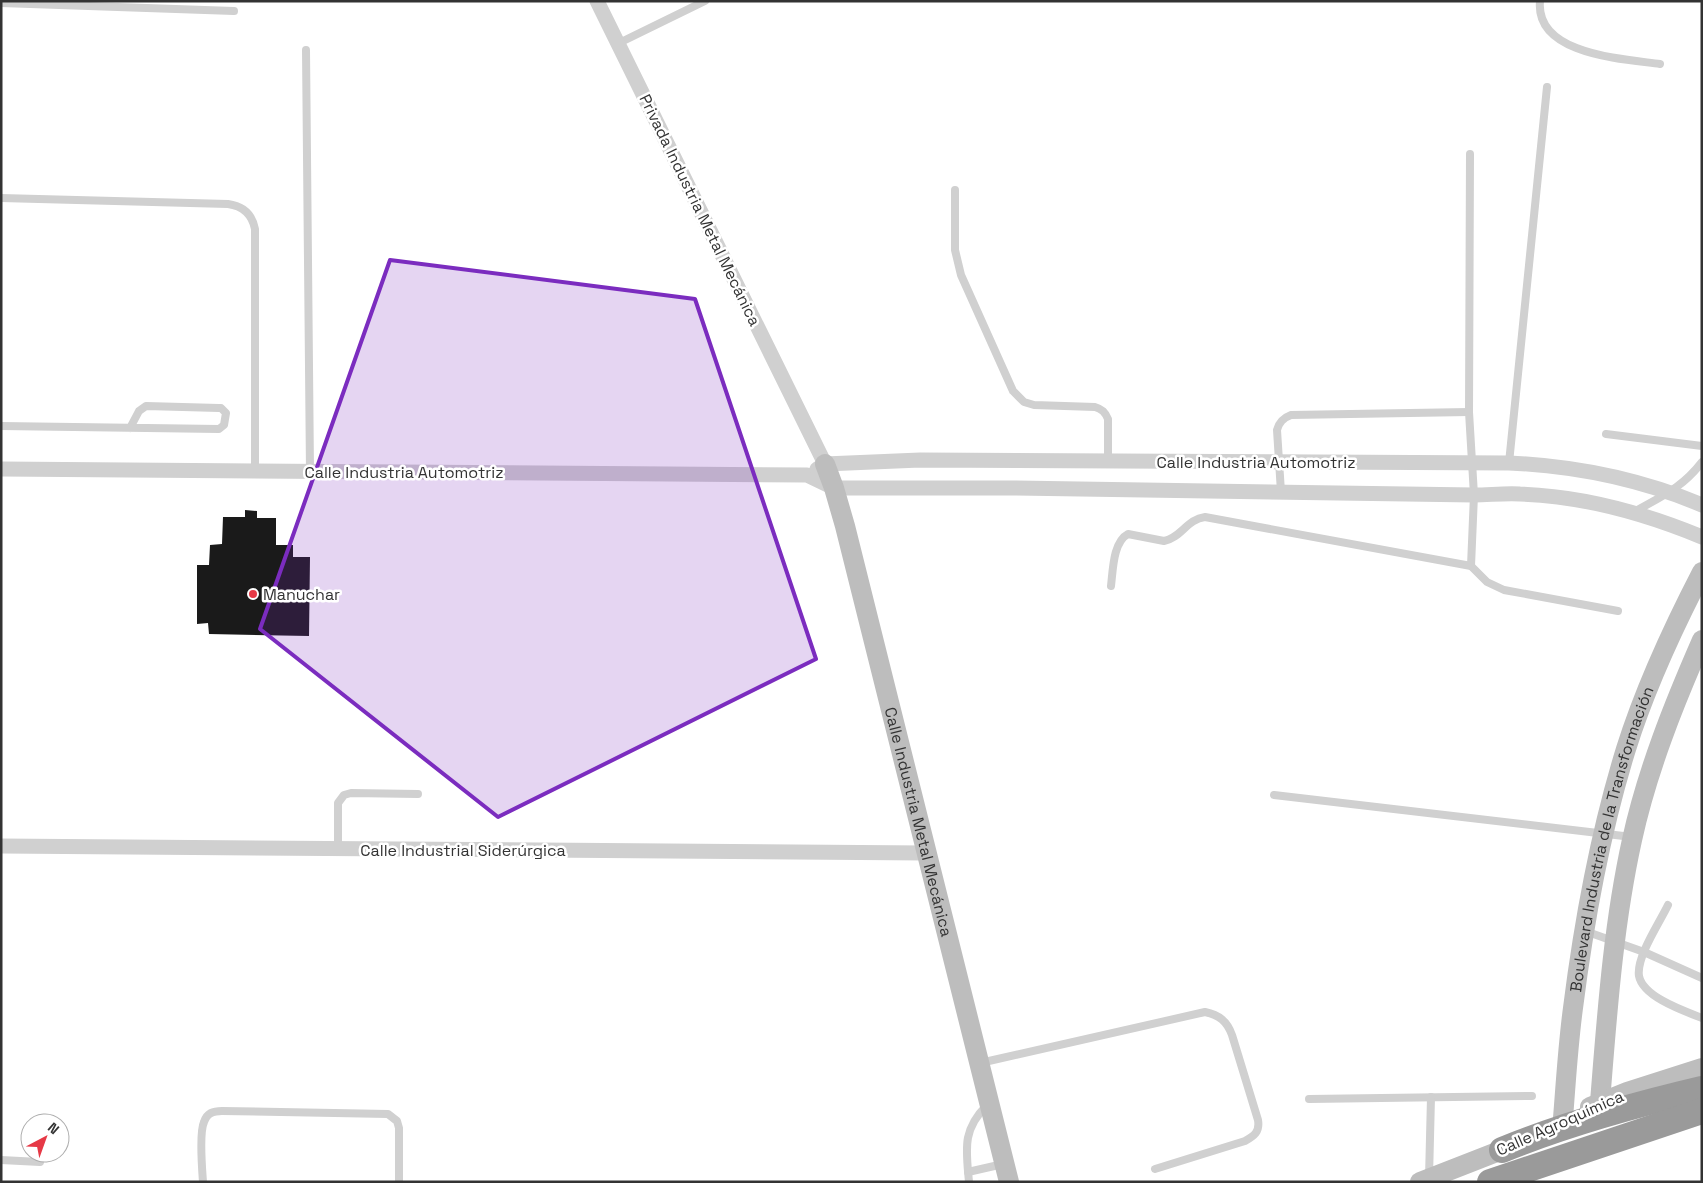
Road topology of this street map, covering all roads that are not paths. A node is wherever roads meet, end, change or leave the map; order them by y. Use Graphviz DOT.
graph roads {
  1 [pos="597,1"];
  2 [pos="705,1"];
  3 [pos="1540,1"];
  4 [pos="1,2"];
  5 [pos="234,11"];
  6 [pos="617,44"];
  7 [pos="306,50"];
  8 [pos="1660,64"];
  9 [pos="1547,87"];
  10 [pos="1470,154"];
  11 [pos="955,190"];
  12 [pos="1,198"];
  13 [pos="1469,412"];
  14 [pos="1,426"];
  15 [pos="130,428"];
  16 [pos="1606,434"];
  17 [pos="1702,446"];
  18 [pos="1108,461"];
  19 [pos="1279,462"];
  20 [pos="1471,462"];
  21 [pos="1702,462"];
  22 [pos="1509,463"];
  23 [pos="825,464"];
  24 [pos="1,470"];
  25 [pos="255,471"];
  26 [pos="310,472"];
  27 [pos="807,475"];
  28 [pos="834,488"];
  29 [pos="1281,492"];
  30 [pos="1670,492"];
  31 [pos="1474,495"];
  32 [pos="1702,505"];
  33 [pos="1634,513"];
  34 [pos="1702,537"];
  35 [pos="1471,566"];
  36 [pos="1702,572"];
  37 [pos="1111,586"];
  38 [pos="1618,612"];
  39 [pos="1702,640"];
  40 [pos="418,794"];
  41 [pos="1274,795"];
  42 [pos="1603,834"];
  43 [pos="1633,838"];
  44 [pos="1,846"];
  45 [pos="338,849"];
  46 [pos="926,853"];
  47 [pos="1668,905"];
  48 [pos="1585,931"];
  49 [pos="1616,942"];
  50 [pos="1644,952"];
  51 [pos="1702,978"];
  52 [pos="1702,1018"];
  53 [pos="978,1064"];
  54 [pos="1702,1068"];
  55 [pos="1702,1090"];
  56 [pos="1532,1096"];
  57 [pos="1431,1097"];
  58 [pos="1309,1099"];
  59 [pos="1600,1102"];
  60 [pos="988,1104"];
  61 [pos="1702,1111"];
  62 [pos="1563,1118"];
  63 [pos="1502,1150"];
  64 [pos="1,1160"];
  65 [pos="20,1161"];
  66 [pos="1155,1169"];
  67 [pos="968,1172"];
  68 [pos="1006,1173"];
  69 [pos="1424,1180"];
  70 [pos="202,1182"];
  71 [pos="399,1182"];
  72 [pos="969,1182"];
  73 [pos="1490,1182"];
  1 -- 6 [label="street, Privada Industria Metal Mecánica"];
  2 -- 6 [label="lane"];
  3 -- 8 [label="lane"];
  4 -- 5 [label="lane"];
  6 -- 23 [label="street, Privada Industria Metal Mecánica"];
  7 -- 26 [label="lane"];
  9 -- 22 [label="lane"];
  10 -- 13 [label="lane"];
  11 -- 18 [label="lane"];
  12 -- 25 [label="lane"];
  13 -- 19 [label="lane"];
  13 -- 20 [label="lane"];
  14 -- 15 [label="lane"];
  15 -- 15 [label="lane"];
  16 -- 17 [label="lane"];
  18 -- 19 [label="street, Calle Industria Automotriz"];
  18 -- 23 [label="street, Calle Industria Automotriz"];
  19 -- 20 [label="street, Calle Industria Automotriz"];
  19 -- 29 [label="lane"];
  20 -- 22 [label="street, Calle Industria Automotriz"];
  20 -- 31 [label="lane"];
  21 -- 30 [label="lane"];
  22 -- 30 [label="street, Calle Industria Automotriz"];
  23 -- 27 [label="street, Calle Industria Automotriz"];
  23 -- 28 [label="street, Calle Industria Metal Mecánica"];
  24 -- 25 [label="street, Calle Industria Automotriz"];
  25 -- 26 [label="street, Calle Industria Automotriz"];
  26 -- 27 [label="street, Calle Industria Automotriz"];
  27 -- 28 [label="street, Calle Industria Automotriz"];
  28 -- 29 [label="street, Calle Industria Automotriz"];
  28 -- 46 [label="street, Calle Industria Metal Mecánica"];
  29 -- 31 [label="street, Calle Industria Automotriz"];
  30 -- 32 [label="street, Calle Industria Automotriz"];
  30 -- 33 [label="lane"];
  31 -- 33 [label="street, Calle Industria Automotriz"];
  31 -- 35 [label="lane"];
  33 -- 34 [label="street, Calle Industria Automotriz"];
  35 -- 37 [label="lane"];
  35 -- 38 [label="lane"];
  36 -- 42 [label="street, Boulevard Industria de la Transformación"];
  39 -- 43 [label="street, Boulevard Industria de la Transformación"];
  40 -- 45 [label="lane"];
  41 -- 42 [label="lane"];
  42 -- 43 [label="lane"];
  42 -- 48 [label="street, Boulevard Industria de la Transformación"];
  43 -- 49 [label="street, Boulevard Industria de la Transformación"];
  44 -- 45 [label="street, Calle Industrial Siderúrgica"];
  45 -- 46 [label="street, Calle Industrial Siderúrgica"];
  46 -- 53 [label="street, Calle Industria Metal Mecánica"];
  47 -- 50 [label="lane"];
  48 -- 49 [label="lane"];
  48 -- 62 [label="street, Boulevard Industria de la Transformación"];
  49 -- 50 [label="lane"];
  49 -- 59 [label="street, Boulevard Industria de la Transformación"];
  50 -- 51 [label="lane"];
  50 -- 52 [label="lane"];
  53 -- 60 [label="street, Calle Industria Metal Mecánica"];
  53 -- 66 [label="lane"];
  54 -- 59 [label="street, Calle Agroquímica"];
  55 -- 63 [label="highway"];
  56 -- 57 [label="lane"];
  57 -- 58 [label="lane"];
  57 -- 69 [label="lane"];
  59 -- 62 [label="street, Calle Agroquímica"];
  60 -- 67 [label="lane"];
  60 -- 68 [label="street, Calle Industria Metal Mecánica"];
  61 -- 73 [label="highway"];
  62 -- 63 [label="street, Calle Agroquímica"];
  63 -- 69 [label="street, Calle Agroquímica"];
  64 -- 65 [label="lane"];
  67 -- 68 [label="lane"];
  67 -- 72 [label="lane"];
  70 -- 71 [label="lane"];
}
